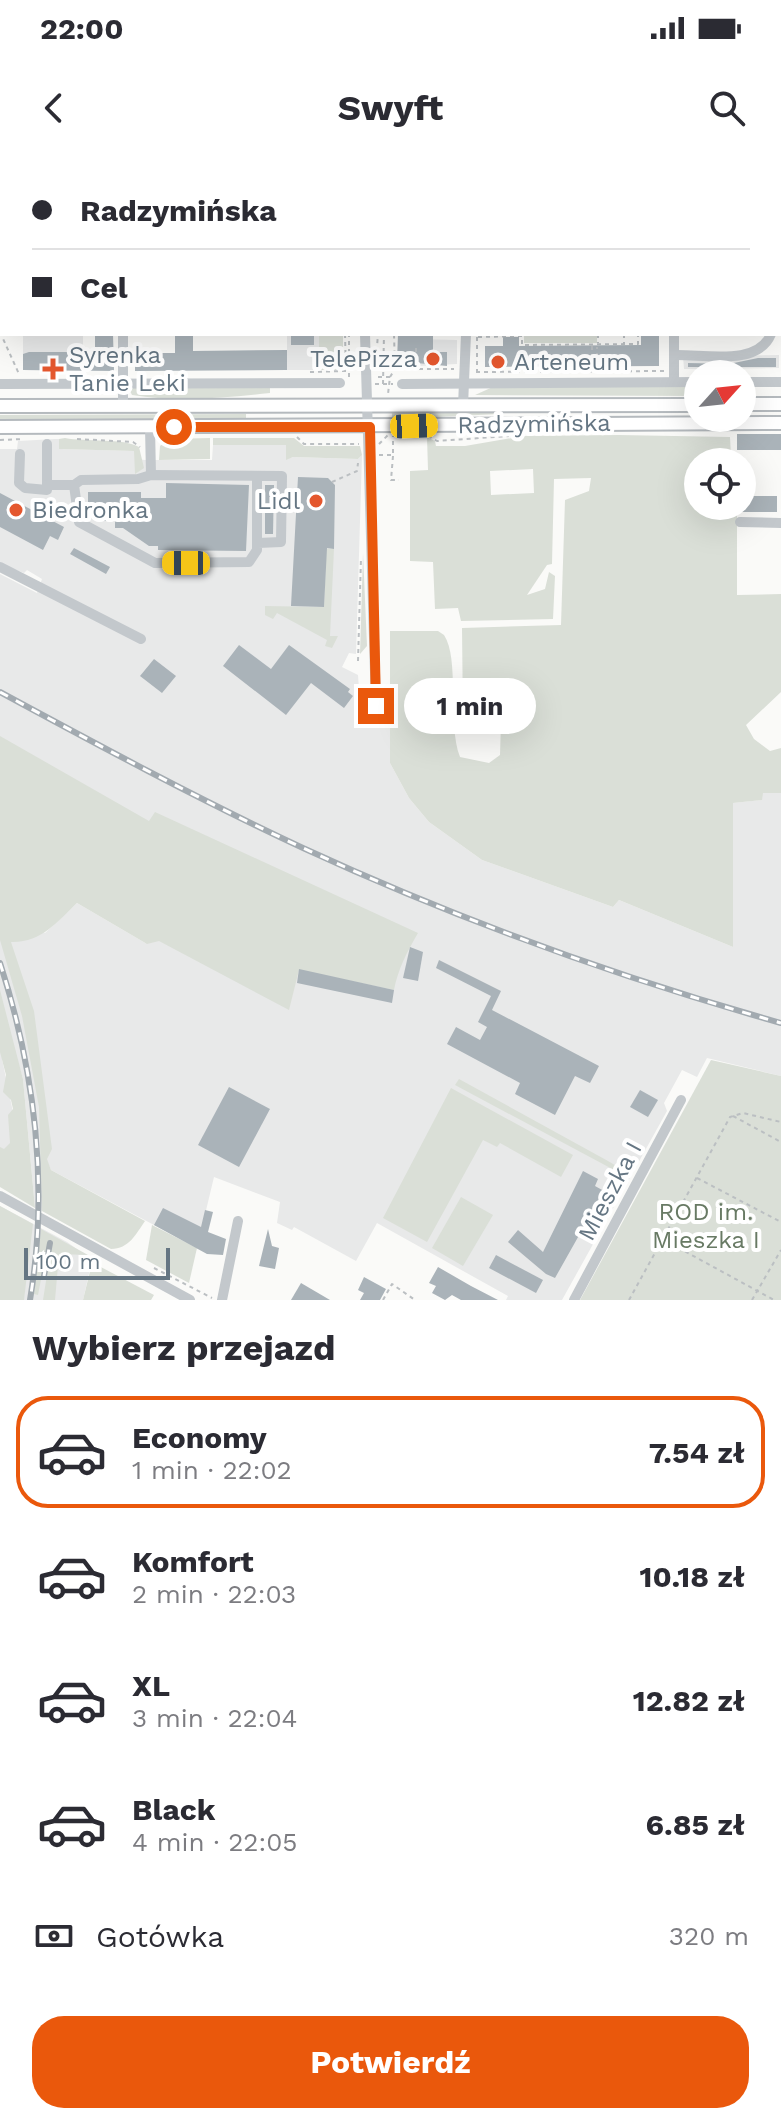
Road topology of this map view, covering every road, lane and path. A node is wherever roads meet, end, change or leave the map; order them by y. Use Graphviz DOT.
graph roads {
  1 [pos="2,336"];
  2 [pos="123,336"];
  3 [pos="349,336"];
  4 [pos="365,336"];
  5 [pos="378,336"];
  6 [pos="384,336"];
  7 [pos="394,336"];
  8 [pos="473,336"];
  9 [pos="473,336"];
  10 [pos="522,336"];
  11 [pos="598,336"];
  12 [pos="624,336"];
  13 [pos="638,336"];
  14 [pos="674,336"];
  15 [pos="770,336"];
  16 [pos="596,344"];
  17 [pos="624,344"];
  18 [pos="416,346"];
  19 [pos="674,355"];
  20 [pos="594,365"];
  21 [pos="552,366"];
  22 [pos="574,366"];
  23 [pos="647,366"];
  24 [pos="384,367"];
  25 [pos="505,367"];
  26 [pos="375,368"];
  27 [pos="395,368"];
  28 [pos="416,369"];
  29 [pos="647,371"];
  30 [pos="505,372"];
  31 [pos="552,372"];
  32 [pos="574,372"];
  33 [pos="19,374"];
  34 [pos="470,376"];
  35 [pos="358,377"];
  36 [pos="383,377"];
  37 [pos="390,377"];
  38 [pos="674,377"];
  39 [pos="684,377"];
  40 [pos="346,380"];
  41 [pos="756,382"];
  42 [pos="781,382"];
  43 [pos="0,384"];
  44 [pos="123,384"];
  45 [pos="383,384"];
  46 [pos="402,384"];
  47 [pos="388,394"];
  48 [pos="756,404"];
  49 [pos="781,404"];
  50 [pos="506,405"];
  51 [pos="684,405"];
  52 [pos="0,406"];
  53 [pos="123,406"];
  54 [pos="368,406"];
  55 [pos="463,406"];
  56 [pos="781,423"];
  57 [pos="506,424"];
  58 [pos="0,427"];
  59 [pos="150,427"];
  60 [pos="370,427"];
  61 [pos="388,435"];
  62 [pos="311,436"];
  63 [pos="358,436"];
  64 [pos="393,436"];
  65 [pos="31,438"];
  66 [pos="74,438"];
  67 [pos="0,440"];
  68 [pos="47,444"];
  69 [pos="378,444"];
  70 [pos="150,448"];
  71 [pos="20,454"];
  72 [pos="378,455"];
  73 [pos="393,455"];
  74 [pos="363,471"];
  75 [pos="151,475"];
  76 [pos="257,476"];
  77 [pos="399,480"];
  78 [pos="332,482"];
  79 [pos="47,485"];
  80 [pos="74,485"];
  81 [pos="740,522"];
  82 [pos="781,523"];
  83 [pos="258,543"];
  84 [pos="361,545"];
  85 [pos="0,567"];
  86 [pos="141,639"];
  87 [pos="358,661"];
  88 [pos="376,706"];
  89 [pos="681,1100"];
  90 [pos="732,1115"];
  91 [pos="781,1122"];
  92 [pos="781,1142"];
  93 [pos="696,1178"];
  94 [pos="0,1196"];
  95 [pos="238,1221"];
  96 [pos="781,1222"];
  97 [pos="663,1239"];
  98 [pos="781,1250"];
  99 [pos="758,1291"];
  100 [pos="190,1300"];
  101 [pos="222,1300"];
  102 [pos="383,1300"];
  103 [pos="415,1300"];
  104 [pos="574,1300"];
  105 [pos="629,1300"];
  106 [pos="752,1300"];
  107 [pos="774,1300"];
  1 -- 33 [label="path"];
  2 -- 44 [label="street"];
  3 -- 40 [label="path"];
  4 -- 54 [label="street"];
  5 -- 26 [label="path"];
  6 -- 24 [label="path"];
  7 -- 27 [label="path"];
  8 -- 34 [label="street"];
  9 -- 34 [label="path"];
  10 -- 16 [label="path"];
  11 -- 16 [label="path"];
  12 -- 17 [label="path"];
  13 -- 17 [label="path"];
  14 -- 19 [label="street"];
  15 -- 19 [label="street"];
  16 -- 17 [label="path"];
  16 -- 20 [label="path"];
  18 -- 28 [label="path"];
  19 -- 38 [label="street"];
  21 -- 31 [label="path"];
  22 -- 32 [label="path"];
  23 -- 29 [label="path"];
  24 -- 26 [label="path"];
  24 -- 27 [label="path"];
  24 -- 36 [label="path"];
  25 -- 30 [label="path"];
  26 -- 36 [label="path"];
  27 -- 28 [label="path"];
  27 -- 37 [label="path"];
  28 -- 34 [label="path"];
  29 -- 32 [label="path"];
  29 -- 38 [label="path"];
  30 -- 31 [label="path"];
  30 -- 34 [label="path"];
  31 -- 32 [label="path"];
  34 -- 38 [label="street, Radzymińska"];
  34 -- 46 [label="street, Radzymińska"];
  34 -- 55 [label="street"];
  35 -- 40 [label="path"];
  36 -- 37 [label="path"];
  36 -- 45 [label="path"];
  37 -- 47 [label="path"];
  38 -- 39 [label="street, Radzymińska"];
  40 -- 44 [label="street"];
  41 -- 42 [label="street"];
  43 -- 44 [label="street"];
  44 -- 53 [label="street"];
  48 -- 49 [label="main road"];
  50 -- 51 [label="main road, Radzymińska"];
  50 -- 55 [label="main road, Radzymińska"];
  50 -- 57 [label="main road"];
  52 -- 53 [label="main road, Radzymińska"];
  53 -- 54 [label="main road, Radzymińska"];
  54 -- 55 [label="main road, Radzymińska"];
  54 -- 60 [label="street"];
  56 -- 57 [label="main road, Radzymińska"];
  57 -- 60 [label="main road, Radzymińska"];
  58 -- 59 [label="main road, Radzymińska"];
  59 -- 60 [label="main road, Radzymińska"];
  59 -- 70 [label="street"];
  60 -- 88 [label="street"];
  61 -- 69 [label="path"];
  62 -- 63 [label="path"];
  64 -- 73 [label="path"];
  65 -- 67 [label="path"];
  66 -- 70 [label="path"];
  68 -- 79 [label="street"];
  70 -- 75 [label="street"];
  71 -- 79 [label="street"];
  72 -- 73 [label="path"];
  73 -- 77 [label="path"];
  74 -- 78 [label="path"];
  75 -- 76 [label="street"];
  75 -- 80 [label="street"];
  76 -- 83 [label="street"];
  76 -- 83 [label="street"];
  79 -- 80 [label="street"];
  80 -- 83 [label="street"];
  81 -- 82 [label="street"];
  84 -- 87 [label="path"];
  85 -- 86 [label="street"];
  89 -- 104 [label="street, Mieszka I"];
  90 -- 91 [label="path"];
  90 -- 92 [label="path"];
  90 -- 93 [label="path"];
  93 -- 96 [label="path"];
  93 -- 97 [label="path"];
  94 -- 100 [label="street"];
  95 -- 101 [label="street"];
  97 -- 99 [label="path"];
  97 -- 105 [label="path"];
  98 -- 99 [label="path"];
  99 -- 106 [label="path"];
  99 -- 107 [label="path"];
  102 -- 103 [label="path"];
}
